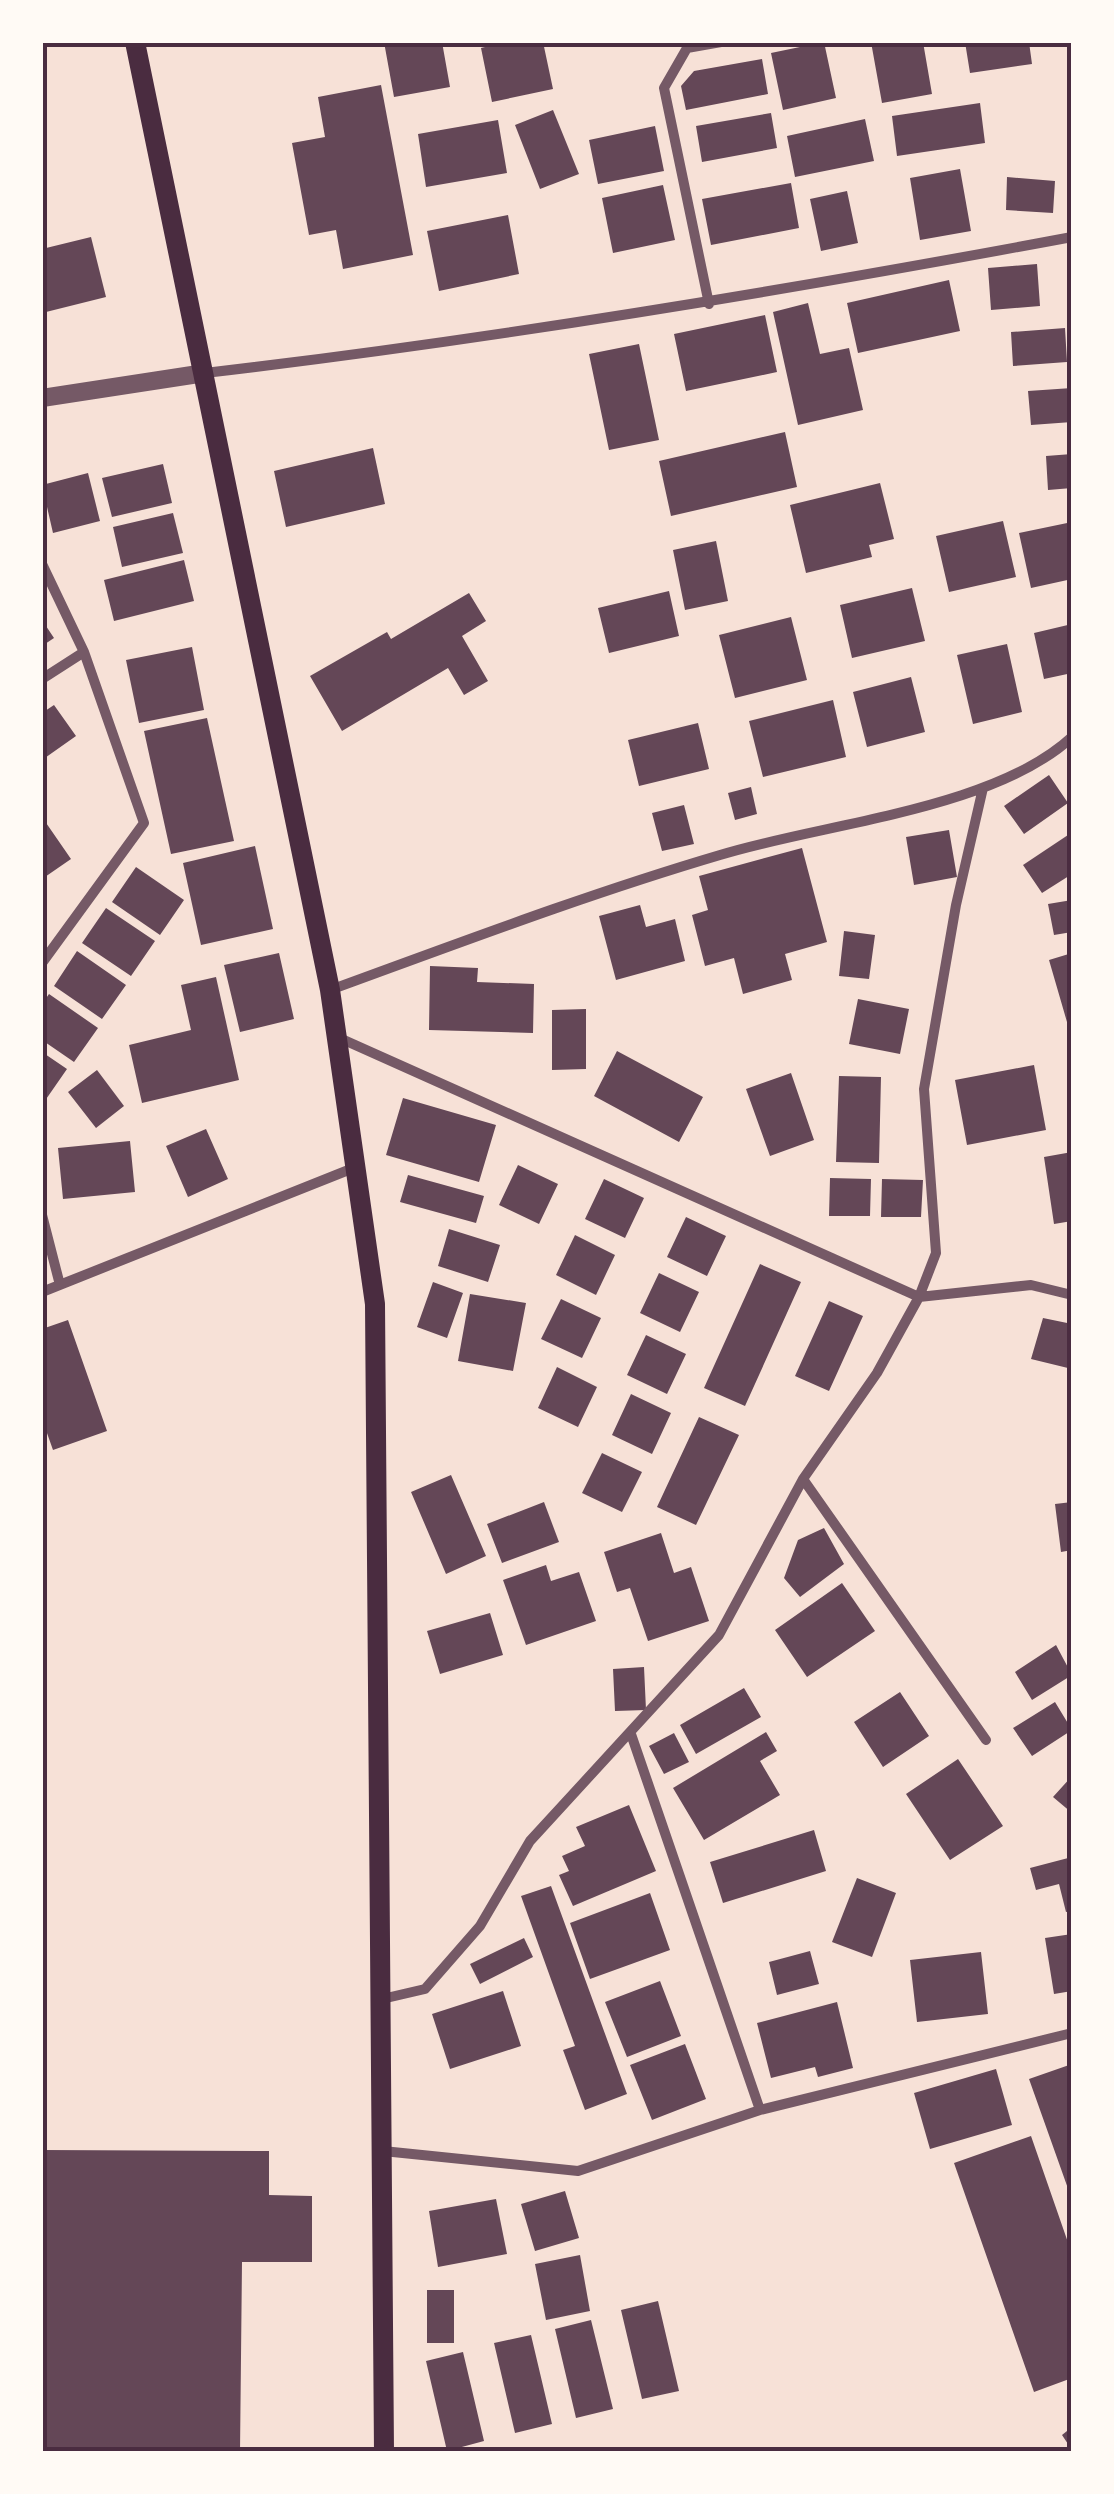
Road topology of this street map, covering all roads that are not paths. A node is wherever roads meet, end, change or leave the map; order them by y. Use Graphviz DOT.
graph roads {
  1 [pos="135,42"];
  2 [pos="722,42"];
  3 [pos="1072,237"];
  4 [pos="709,304"];
  5 [pos="205,373"];
  6 [pos="42,398"];
  7 [pos="42,564"];
  8 [pos="84,652"];
  9 [pos="42,679"];
  10 [pos="1072,736"];
  11 [pos="984,788"];
  12 [pos="42,963"];
  13 [pos="330,990"];
  14 [pos="335,1036"];
  15 [pos="357,1167"];
  16 [pos="42,1215"];
  17 [pos="60,1285"];
  18 [pos="42,1292"];
  19 [pos="1072,1294"];
  20 [pos="919,1297"];
  21 [pos="802,1479"];
  22 [pos="631,1734"];
  23 [pos="986,1740"];
  24 [pos="382,1999"];
  25 [pos="1072,2033"];
  26 [pos="760,2110"];
  27 [pos="382,2151"];
  28 [pos="384,2452"];
  1 -- 5 [label="main road"];
  2 -- 4 [label="street"];
  3 -- 4 [label="street"];
  4 -- 5 [label="street"];
  5 -- 6 [label="street"];
  5 -- 13 [label="main road"];
  7 -- 8 [label="street"];
  8 -- 9 [label="street"];
  8 -- 12 [label="street"];
  10 -- 11 [label="street"];
  11 -- 13 [label="street"];
  11 -- 20 [label="street"];
  13 -- 14 [label="main road"];
  14 -- 15 [label="main road"];
  14 -- 20 [label="street"];
  15 -- 17 [label="street"];
  15 -- 24 [label="main road"];
  16 -- 17 [label="street"];
  17 -- 18 [label="street"];
  19 -- 20 [label="street"];
  20 -- 21 [label="street"];
  21 -- 22 [label="street"];
  21 -- 23 [label="street"];
  22 -- 24 [label="street"];
  22 -- 26 [label="street"];
  24 -- 27 [label="main road"];
  25 -- 26 [label="street"];
  26 -- 27 [label="street"];
  27 -- 28 [label="main road"];
}
